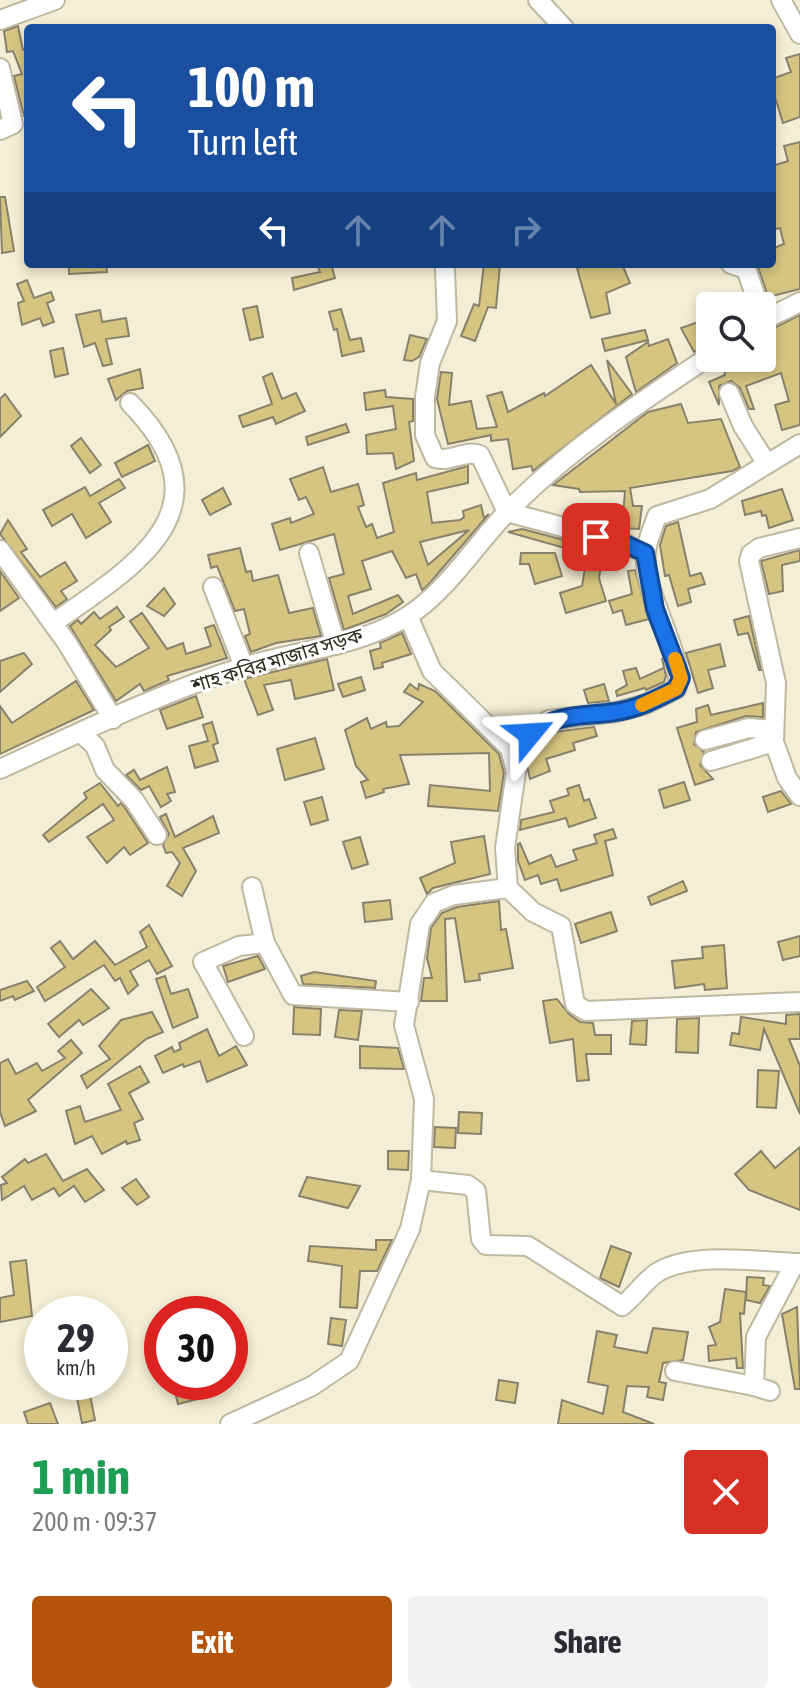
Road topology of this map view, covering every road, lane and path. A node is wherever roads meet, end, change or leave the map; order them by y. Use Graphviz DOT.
graph roads {
  1 [pos="55,0"];
  2 [pos="538,0"];
  3 [pos="781,0"];
  4 [pos="0,20"];
  5 [pos="560,24"];
  6 [pos="800,34"];
  7 [pos="0,68"];
  8 [pos="0,130"];
  9 [pos="743,268"];
  10 [pos="445,269"];
  11 [pos="754,292"];
  12 [pos="800,302"];
  13 [pos="776,311"];
  14 [pos="696,365"];
  15 [pos="729,393"];
  16 [pos="130,403"];
  17 [pos="800,446"];
  18 [pos="767,464"];
  19 [pos="507,512"];
  20 [pos="800,538"];
  21 [pos="0,550"];
  22 [pos="309,553"];
  23 [pos="645,553"];
  24 [pos="213,587"];
  25 [pos="408,616"];
  26 [pos="53,623"];
  27 [pos="336,645"];
  28 [pos="244,667"];
  29 [pos="113,719"];
  30 [pos="81,733"];
  31 [pos="774,736"];
  32 [pos="705,740"];
  33 [pos="510,748"];
  34 [pos="711,761"];
  35 [pos="0,769"];
  36 [pos="800,796"];
  37 [pos="157,835"];
  38 [pos="252,887"];
  39 [pos="508,888"];
  40 [pos="265,943"];
  41 [pos="409,1002"];
  42 [pos="800,1002"];
  43 [pos="244,1036"];
  44 [pos="421,1180"];
  45 [pos="798,1263"];
  46 [pos="675,1371"];
  47 [pos="230,1424"];
  1 -- 4 [label="street"];
  2 -- 5 [label="street"];
  3 -- 6 [label="street"];
  7 -- 8 [label="street"];
  9 -- 11 [label="street"];
  10 -- 19 [label="street"];
  12 -- 13 [label="street"];
  14 -- 19 [label="street, শাহ কবির মাজার সড়ক"];
  15 -- 18 [label="street"];
  16 -- 26 [label="street"];
  17 -- 18 [label="street"];
  18 -- 23 [label="street"];
  19 -- 23 [label="street"];
  19 -- 25 [label="street, শাহ কবির মাজার সড়ক"];
  20 -- 31 [label="street"];
  21 -- 26 [label="street"];
  22 -- 27 [label="street"];
  23 -- 33 [label="street"];
  24 -- 28 [label="street"];
  25 -- 27 [label="street, শাহ কবির মাজার সড়ক"];
  25 -- 33 [label="street"];
  26 -- 29 [label="street"];
  27 -- 28 [label="street, শাহ কবির মাজার সড়ক"];
  28 -- 29 [label="street, শাহ কবির মাজার সড়ক"];
  29 -- 30 [label="street, শাহ কবির মাজার সড়ক"];
  30 -- 35 [label="street, শাহ কবির মাজার সড়ক"];
  30 -- 37 [label="street"];
  31 -- 32 [label="street"];
  31 -- 34 [label="street"];
  31 -- 36 [label="street"];
  33 -- 39 [label="street"];
  38 -- 40 [label="street"];
  39 -- 41 [label="street"];
  39 -- 42 [label="street"];
  40 -- 41 [label="street"];
  40 -- 43 [label="street"];
  41 -- 44 [label="street"];
  44 -- 45 [label="street"];
  44 -- 47 [label="street"];
  45 -- 46 [label="street"];
}
